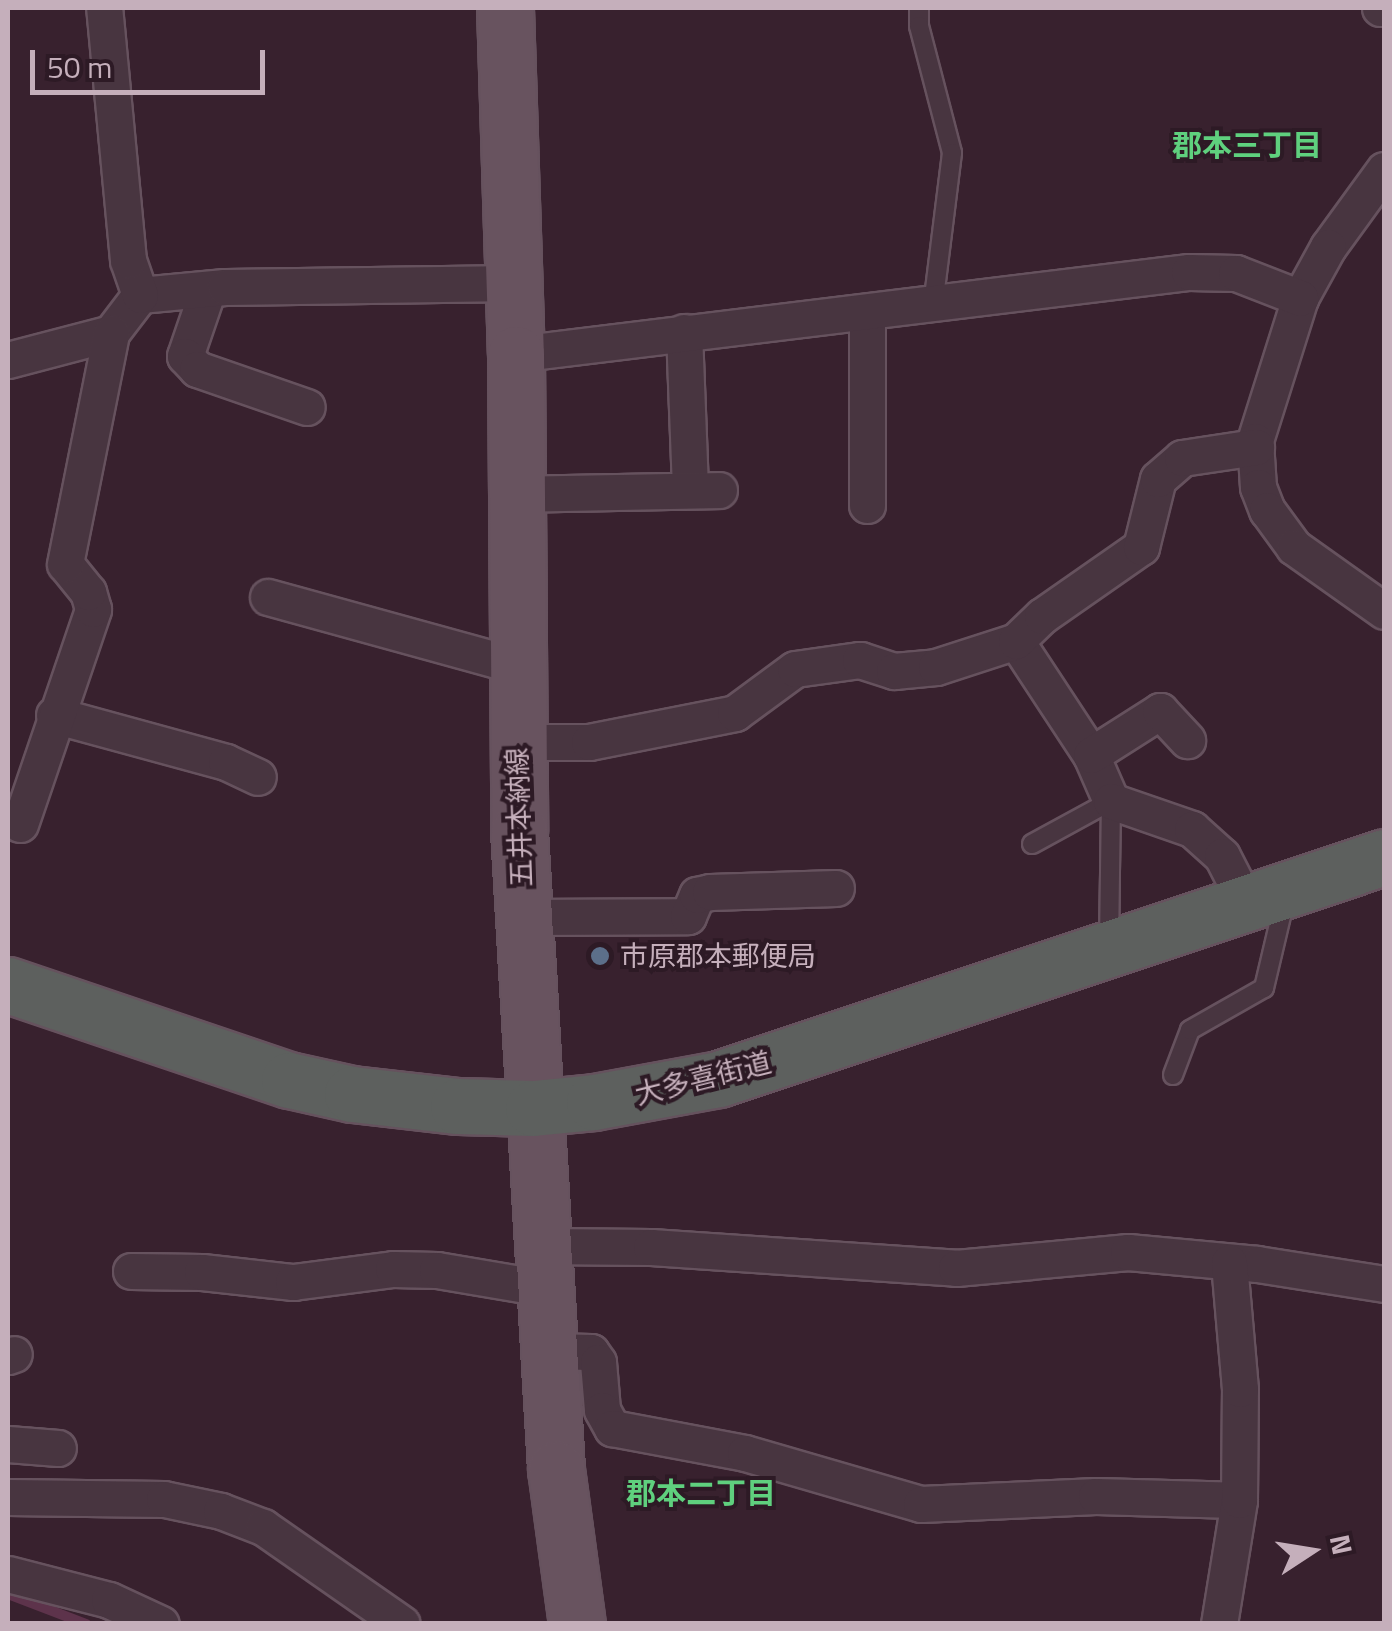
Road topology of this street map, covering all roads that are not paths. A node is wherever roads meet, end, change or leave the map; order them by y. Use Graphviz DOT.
graph roads {
  1 [pos="104,8"];
  2 [pos="506,8"];
  3 [pos="918,8"];
  4 [pos="1384,170"];
  5 [pos="515,283"];
  6 [pos="208,289"];
  7 [pos="140,296"];
  8 [pos="1300,298"];
  9 [pos="933,306"];
  10 [pos="866,312"];
  11 [pos="684,332"];
  12 [pos="111,333"];
  13 [pos="516,354"];
  14 [pos="8,360"];
  15 [pos="308,407"];
  16 [pos="1256,448"];
  17 [pos="515,494"];
  18 [pos="867,504"];
  19 [pos="268,597"];
  20 [pos="1384,611"];
  21 [pos="1016,641"];
  22 [pos="515,665"];
  23 [pos="54,715"];
  24 [pos="1186,740"];
  25 [pos="516,742"];
  26 [pos="1091,755"];
  27 [pos="258,777"];
  28 [pos="1111,801"];
  29 [pos="20,824"];
  30 [pos="1032,844"];
  31 [pos="1384,858"];
  32 [pos="836,888"];
  33 [pos="1266,896"];
  34 [pos="523,916"];
  35 [pos="1108,949"];
  36 [pos="8,985"];
  37 [pos="1173,1075"];
  38 [pos="533,1108"];
  39 [pos="1229,1262"];
  40 [pos="542,1267"];
  41 [pos="131,1271"];
  42 [pos="1384,1284"];
  43 [pos="547,1351"];
  44 [pos="8,1444"];
  45 [pos="58,1448"];
  46 [pos="8,1497"];
  47 [pos="1239,1500"];
  48 [pos="8,1574"];
  49 [pos="161,1624"];
  50 [pos="402,1624"];
  51 [pos="577,1624"];
  52 [pos="1219,1624"];
  1 -- 7 [label="street"];
  2 -- 5 [label="main road, 五井本納線"];
  3 -- 9 [label="lane"];
  4 -- 8 [label="street"];
  5 -- 6 [label="street"];
  5 -- 13 [label="main road, 五井本納線"];
  6 -- 7 [label="street"];
  6 -- 15 [label="street"];
  7 -- 12 [label="street"];
  8 -- 9 [label="street"];
  8 -- 16 [label="street"];
  9 -- 10 [label="street"];
  10 -- 11 [label="street"];
  10 -- 18 [label="street"];
  11 -- 13 [label="street"];
  11 -- 17 [label="street"];
  12 -- 14 [label="street"];
  12 -- 23 [label="street"];
  13 -- 17 [label="main road, 五井本納線"];
  16 -- 20 [label="street"];
  16 -- 21 [label="street"];
  17 -- 22 [label="main road, 五井本納線"];
  19 -- 22 [label="street"];
  21 -- 25 [label="street"];
  21 -- 26 [label="street"];
  22 -- 25 [label="main road, 五井本納線"];
  23 -- 27 [label="street"];
  23 -- 29 [label="street"];
  24 -- 26 [label="street"];
  25 -- 34 [label="main road, 五井本納線"];
  26 -- 28 [label="street"];
  28 -- 30 [label="lane"];
  28 -- 33 [label="street"];
  28 -- 35 [label="lane"];
  31 -- 33 [label="highway, 大多喜街道"];
  32 -- 34 [label="street"];
  33 -- 35 [label="highway, 大多喜街道"];
  33 -- 37 [label="lane"];
  34 -- 38 [label="main road, 五井本納線"];
  35 -- 38 [label="highway, 大多喜街道"];
  36 -- 38 [label="highway, 大多喜街道"];
  38 -- 40 [label="main road, 五井本納線"];
  39 -- 40 [label="street"];
  39 -- 42 [label="street"];
  39 -- 47 [label="street"];
  40 -- 41 [label="street"];
  40 -- 43 [label="main road, 五井本納線"];
  43 -- 47 [label="street"];
  43 -- 51 [label="main road, 五井本納線"];
  44 -- 45 [label="street"];
  46 -- 50 [label="street"];
  47 -- 52 [label="street"];
  48 -- 49 [label="street"];
}
